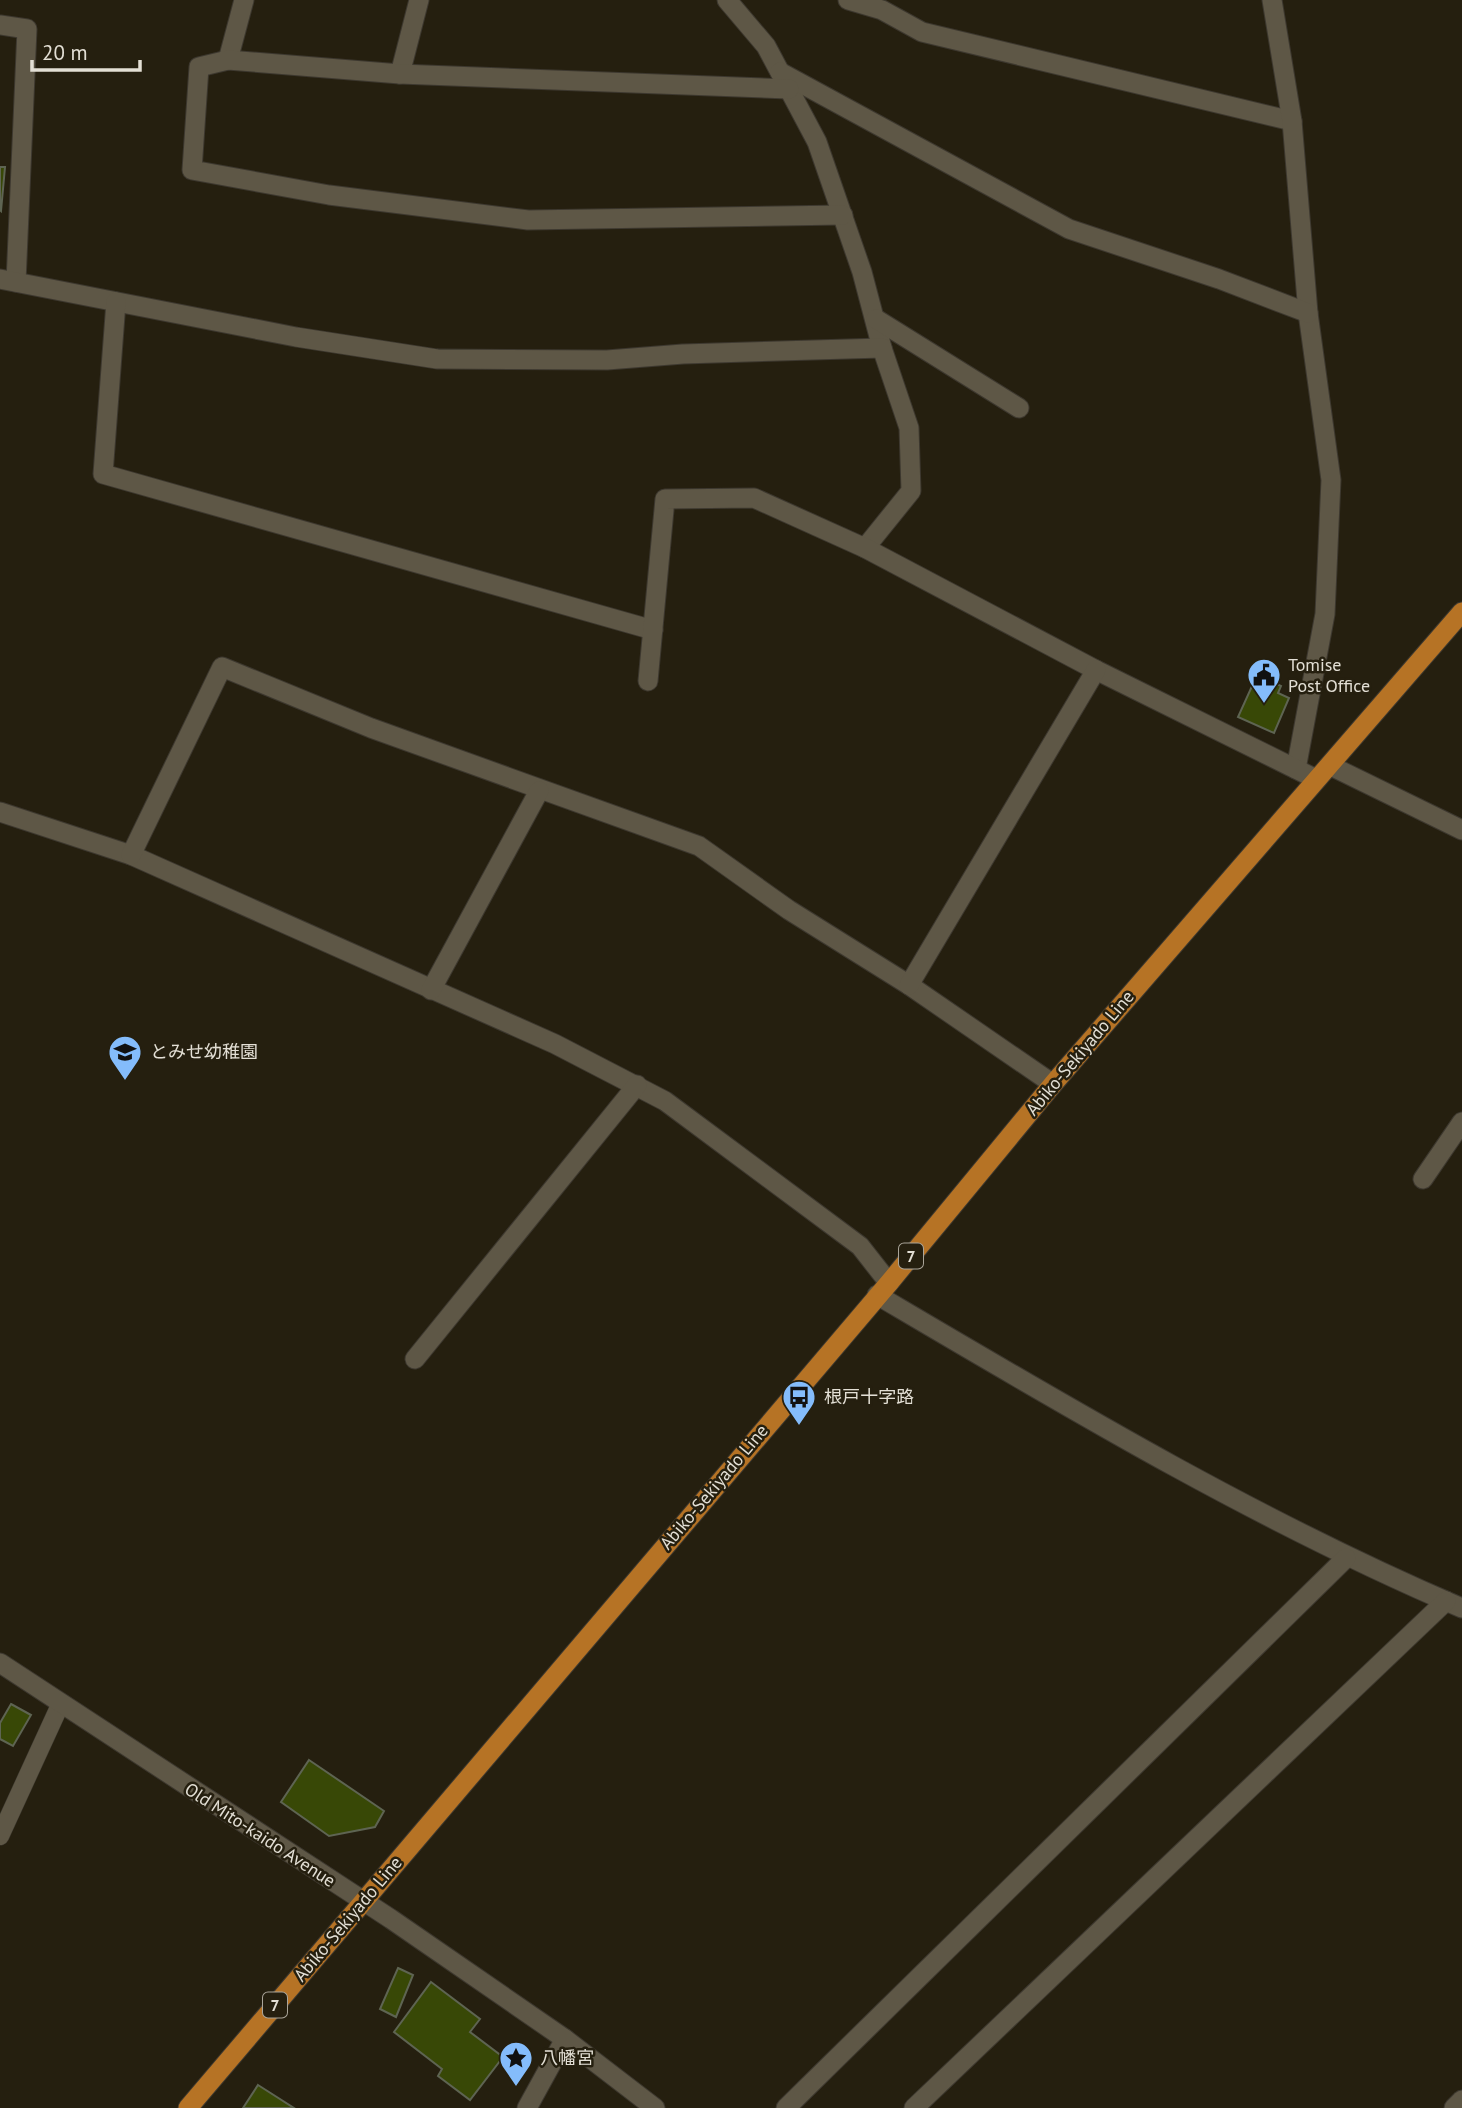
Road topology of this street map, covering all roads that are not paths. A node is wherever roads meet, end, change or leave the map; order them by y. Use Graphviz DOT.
graph roads {
  1 [pos="244,0"];
  2 [pos="419,0"];
  3 [pos="727,0"];
  4 [pos="848,0"];
  5 [pos="1272,0"];
  6 [pos="0,26"];
  7 [pos="228,60"];
  8 [pos="400,74"];
  9 [pos="784,80"];
  10 [pos="1292,121"];
  11 [pos="843,215"];
  12 [pos="8,280"];
  13 [pos="116,302"];
  14 [pos="1308,313"];
  15 [pos="876,319"];
  16 [pos="882,348"];
  17 [pos="1019,408"];
  18 [pos="865,548"];
  19 [pos="1462,612"];
  20 [pos="653,630"];
  21 [pos="1096,670"];
  22 [pos="648,681"];
  23 [pos="1296,769"];
  24 [pos="1323,772"];
  25 [pos="539,791"];
  26 [pos="0,812"];
  27 [pos="1462,830"];
  28 [pos="131,855"];
  29 [pos="909,985"];
  30 [pos="431,990"];
  31 [pos="1053,1084"];
  32 [pos="637,1085"];
  33 [pos="1462,1122"];
  34 [pos="1423,1179"];
  35 [pos="883,1289"];
  36 [pos="415,1359"];
  37 [pos="1346,1558"];
  38 [pos="1454,1605"];
  39 [pos="0,1663"];
  40 [pos="61,1703"];
  41 [pos="0,1836"];
  42 [pos="362,1902"];
  43 [pos="565,2039"];
  44 [pos="1462,2100"];
  45 [pos="188,2108"];
  46 [pos="527,2108"];
  47 [pos="655,2108"];
  48 [pos="786,2108"];
  49 [pos="914,2108"];
  50 [pos="1454,2108"];
  1 -- 7 [label="street"];
  2 -- 8 [label="street"];
  3 -- 9 [label="street"];
  4 -- 10 [label="street"];
  5 -- 10 [label="street"];
  6 -- 12 [label="street"];
  7 -- 8 [label="street"];
  7 -- 11 [label="street"];
  8 -- 9 [label="street"];
  9 -- 11 [label="street"];
  9 -- 14 [label="street"];
  10 -- 14 [label="street"];
  11 -- 15 [label="street"];
  12 -- 13 [label="street"];
  13 -- 16 [label="street"];
  13 -- 20 [label="street"];
  14 -- 23 [label="street"];
  15 -- 16 [label="street"];
  15 -- 17 [label="street"];
  16 -- 18 [label="street"];
  18 -- 20 [label="street"];
  18 -- 21 [label="street"];
  19 -- 24 [label="main road, Abiko-Sekiyado Line / 7"];
  20 -- 22 [label="street"];
  21 -- 23 [label="street"];
  21 -- 29 [label="street"];
  23 -- 24 [label="street"];
  24 -- 27 [label="street"];
  24 -- 31 [label="main road, Abiko-Sekiyado Line / 7"];
  25 -- 28 [label="street"];
  25 -- 29 [label="street"];
  25 -- 30 [label="street"];
  26 -- 28 [label="street"];
  28 -- 30 [label="street"];
  29 -- 31 [label="street"];
  30 -- 32 [label="street"];
  31 -- 35 [label="main road, Abiko-Sekiyado Line / 7"];
  32 -- 35 [label="street"];
  32 -- 36 [label="street"];
  33 -- 34 [label="street"];
  35 -- 37 [label="street"];
  35 -- 42 [label="main road, Abiko-Sekiyado Line / 7"];
  37 -- 38 [label="street"];
  37 -- 48 [label="street"];
  38 -- 49 [label="street"];
  39 -- 40 [label="street, Old Mito-kaido Avenue"];
  40 -- 41 [label="lane"];
  40 -- 42 [label="street, Old Mito-kaido Avenue"];
  42 -- 43 [label="street, Old Mito-kaido Avenue"];
  42 -- 45 [label="main road, Abiko-Sekiyado Line / 7"];
  43 -- 46 [label="street"];
  43 -- 47 [label="street, Old Mito-kaido Avenue"];
  44 -- 50 [label="street"];
}
